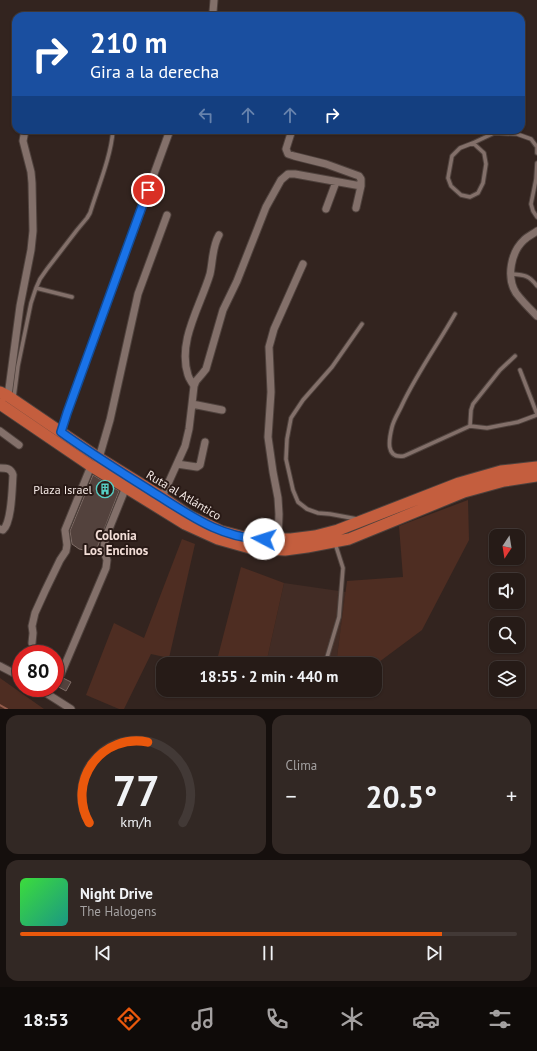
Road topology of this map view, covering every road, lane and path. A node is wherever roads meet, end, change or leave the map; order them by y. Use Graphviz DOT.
graph roads {
  1 [pos="214,0"];
  2 [pos="212,12"];
  3 [pos="24,134"];
  4 [pos="113,134"];
  5 [pos="169,134"];
  6 [pos="291,134"];
  7 [pos="492,134"];
  8 [pos="517,134"];
  9 [pos="473,144"];
  10 [pos="537,153"];
  11 [pos="537,163"];
  12 [pos="336,182"];
  13 [pos="361,186"];
  14 [pos="356,208"];
  15 [pos="326,209"];
  16 [pos="167,215"];
  17 [pos="537,217"];
  18 [pos="537,231"];
  19 [pos="219,235"];
  20 [pos="303,264"];
  21 [pos="511,274"];
  22 [pos="537,286"];
  23 [pos="36,288"];
  24 [pos="72,296"];
  25 [pos="455,314"];
  26 [pos="537,316"];
  27 [pos="362,324"];
  28 [pos="515,356"];
  29 [pos="520,370"];
  30 [pos="194,386"];
  31 [pos="7,396"];
  32 [pos="0,404"];
  33 [pos="192,404"];
  34 [pos="222,410"];
  35 [pos="537,414"];
  36 [pos="470,426"];
  37 [pos="0,431"];
  38 [pos="61,432"];
  39 [pos="205,442"];
  40 [pos="19,445"];
  41 [pos="95,462"];
  42 [pos="177,464"];
  43 [pos="537,467"];
  44 [pos="0,468"];
  45 [pos="537,476"];
  46 [pos="126,487"];
  47 [pos="162,497"];
  48 [pos="366,520"];
  49 [pos="0,529"];
  50 [pos="278,540"];
  51 [pos="334,541"];
  52 [pos="32,643"];
  53 [pos="327,657"];
  54 [pos="0,666"];
  55 [pos="64,667"];
  56 [pos="12,672"];
  57 [pos="52,697"];
  58 [pos="71,709"];
  1 -- 2 [label="street"];
  3 -- 31 [label="street"];
  4 -- 23 [label="lane"];
  5 -- 38 [label="street"];
  6 -- 13 [label="street"];
  7 -- 9 [label="lane"];
  8 -- 10 [label="lane"];
  9 -- 9 [label="lane"];
  11 -- 17 [label="lane"];
  12 -- 13 [label="street"];
  12 -- 15 [label="street"];
  12 -- 30 [label="street"];
  13 -- 14 [label="street"];
  16 -- 41 [label="street"];
  18 -- 21 [label="street"];
  19 -- 30 [label="street"];
  20 -- 50 [label="street"];
  21 -- 22 [label="lane"];
  21 -- 26 [label="street"];
  23 -- 24 [label="lane"];
  23 -- 31 [label="lane"];
  25 -- 36 [label="lane"];
  27 -- 48 [label="lane"];
  28 -- 36 [label="lane"];
  29 -- 35 [label="lane"];
  30 -- 33 [label="street"];
  31 -- 38 [label="highway, Ruta al Atlántico"];
  32 -- 41 [label="highway, Ruta al Atlántico"];
  33 -- 34 [label="street"];
  33 -- 42 [label="street"];
  35 -- 36 [label="lane"];
  37 -- 40 [label="street"];
  38 -- 41 [label="highway, Ruta al Atlántico"];
  39 -- 42 [label="street"];
  41 -- 46 [label="highway, Ruta al Atlántico"];
  41 -- 47 [label="highway, Ruta al Atlántico"];
  41 -- 52 [label="street"];
  42 -- 47 [label="street"];
  43 -- 48 [label="highway, Ruta al Atlántico"];
  44 -- 49 [label="street"];
  45 -- 51 [label="highway, Ruta al Atlántico"];
  46 -- 51 [label="highway, Ruta al Atlántico"];
  46 -- 55 [label="street"];
  47 -- 50 [label="highway, Ruta al Atlántico"];
  48 -- 50 [label="highway, Ruta al Atlántico"];
  51 -- 53 [label="lane"];
  54 -- 56 [label="street"];
  57 -- 58 [label="street"];
}
